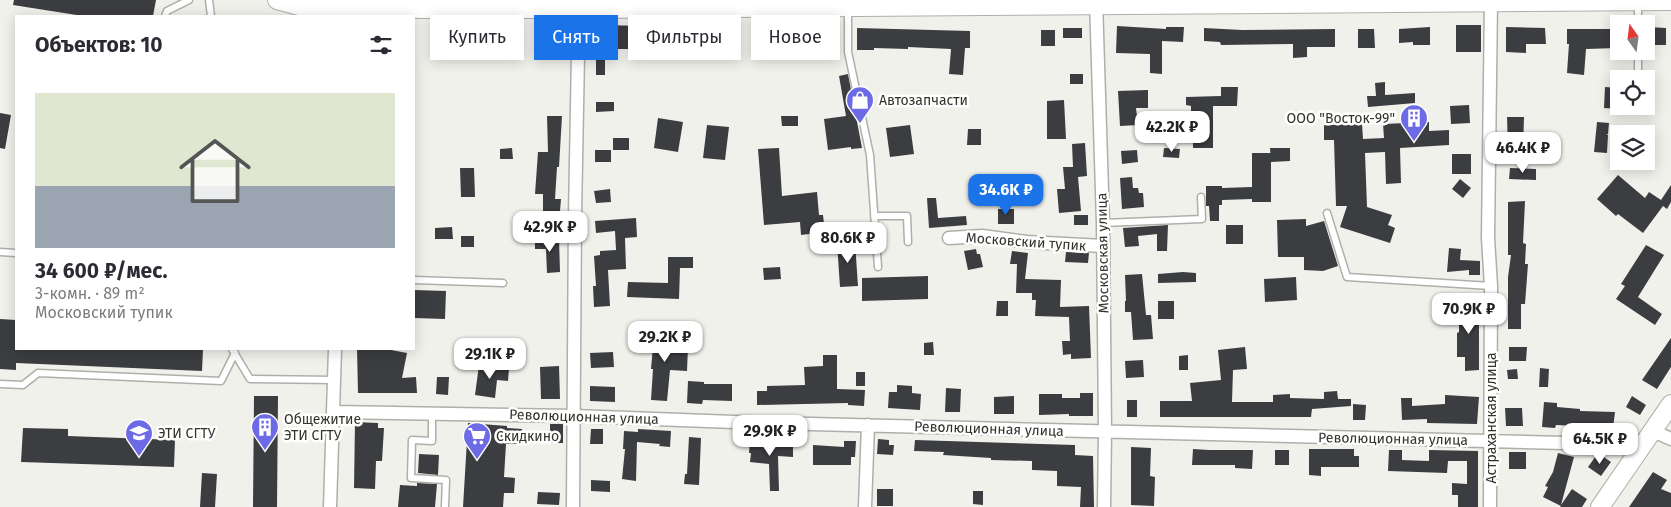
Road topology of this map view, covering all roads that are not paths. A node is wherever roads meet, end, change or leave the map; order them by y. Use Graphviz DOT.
graph roads {
  1 [pos="189,0"];
  2 [pos="209,0"];
  3 [pos="277,0"];
  4 [pos="1492,1"];
  5 [pos="1638,1"];
  6 [pos="1671,1"];
  7 [pos="1000,2"];
  8 [pos="1096,2"];
  9 [pos="1314,2"];
  10 [pos="887,3"];
  11 [pos="975,3"];
  12 [pos="456,5"];
  13 [pos="579,5"];
  14 [pos="848,6"];
  15 [pos="339,8"];
  16 [pos="301,12"];
  17 [pos="165,15"];
  18 [pos="211,15"];
  19 [pos="1638,15"];
  20 [pos="1201,198"];
  21 [pos="1327,213"];
  22 [pos="874,216"];
  23 [pos="1103,224"];
  24 [pos="949,238"];
  25 [pos="908,242"];
  26 [pos="1103,246"];
  27 [pos="0,252"];
  28 [pos="15,253"];
  29 [pos="878,267"];
  30 [pos="415,280"];
  31 [pos="503,283"];
  32 [pos="1491,286"];
  33 [pos="334,350"];
  34 [pos="233,351"];
  35 [pos="334,380"];
  36 [pos="0,384"];
  37 [pos="1671,404"];
  38 [pos="334,412"];
  39 [pos="432,413"];
  40 [pos="575,416"];
  41 [pos="868,425"];
  42 [pos="1105,432"];
  43 [pos="1648,438"];
  44 [pos="1671,439"];
  45 [pos="1491,441"];
  46 [pos="445,506"];
  47 [pos="330,507"];
  48 [pos="574,507"];
  49 [pos="865,507"];
  50 [pos="1104,507"];
  51 [pos="1490,507"];
  52 [pos="1600,507"];
  1 -- 17 [label="lane"];
  2 -- 18 [label="lane"];
  3 -- 16 [label="main road"];
  4 -- 5 [label="main road"];
  4 -- 9 [label="main road"];
  4 -- 32 [label="street, Астраханская улица"];
  5 -- 6 [label="main road"];
  5 -- 19 [label="lane"];
  7 -- 8 [label="main road"];
  7 -- 11 [label="main road"];
  8 -- 9 [label="main road"];
  8 -- 23 [label="street, Московская улица"];
  10 -- 11 [label="main road"];
  10 -- 14 [label="main road"];
  12 -- 13 [label="main road"];
  12 -- 15 [label="main road"];
  13 -- 14 [label="main road"];
  13 -- 40 [label="street"];
  14 -- 22 [label="lane"];
  15 -- 16 [label="main road"];
  20 -- 23 [label="lane"];
  21 -- 32 [label="lane"];
  22 -- 25 [label="lane"];
  22 -- 29 [label="lane"];
  23 -- 26 [label="street, Московская улица"];
  24 -- 26 [label="street, Московский тупик"];
  26 -- 42 [label="street, Московская улица"];
  27 -- 28 [label="lane"];
  30 -- 31 [label="lane"];
  32 -- 45 [label="street, Астраханская улица"];
  33 -- 35 [label="street"];
  34 -- 35 [label="lane"];
  34 -- 36 [label="lane"];
  35 -- 38 [label="street"];
  37 -- 43 [label="main road"];
  38 -- 39 [label="street, Революционная улица"];
  38 -- 47 [label="street"];
  39 -- 40 [label="street, Революционная улица"];
  39 -- 46 [label="lane"];
  40 -- 41 [label="street, Революционная улица"];
  40 -- 48 [label="street"];
  41 -- 42 [label="street, Революционная улица"];
  41 -- 49 [label="street"];
  42 -- 45 [label="street, Революционная улица"];
  42 -- 50 [label="street, Московская улица"];
  43 -- 44 [label="street, Революционная улица"];
  43 -- 45 [label="street, Революционная улица"];
  43 -- 52 [label="main road"];
  45 -- 51 [label="street, Астраханская улица"];
}
